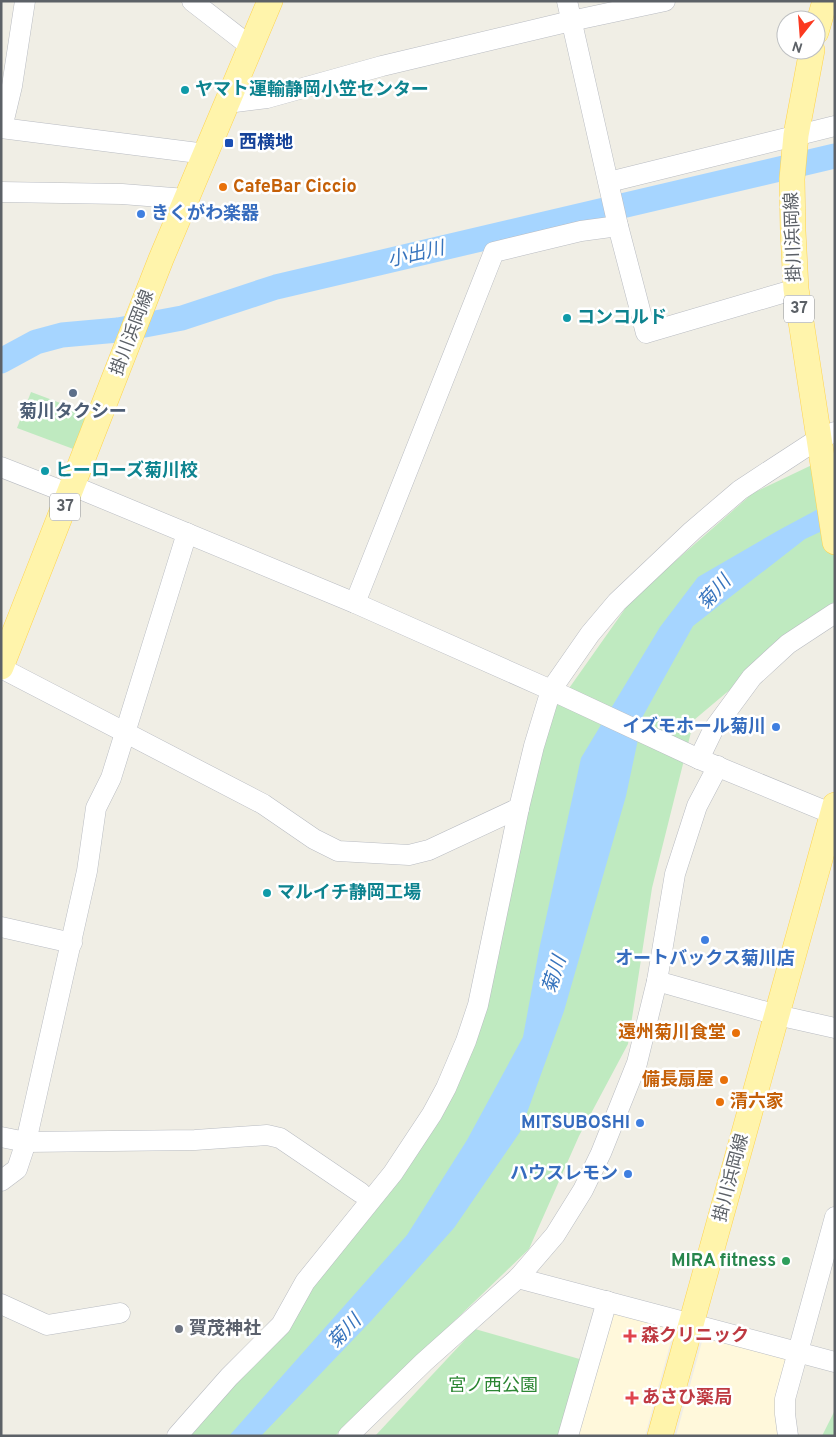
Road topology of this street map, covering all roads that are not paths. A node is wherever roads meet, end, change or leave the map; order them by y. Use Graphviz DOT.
graph roads {
  1 [pos="25,1"];
  2 [pos="192,1"];
  3 [pos="270,1"];
  4 [pos="567,1"];
  5 [pos="665,1"];
  6 [pos="571,21"];
  7 [pos="250,46"];
  8 [pos="810,60"];
  9 [pos="227,104"];
  10 [pos="835,126"];
  11 [pos="2,128"];
  12 [pos="796,139"];
  13 [pos="206,154"];
  14 [pos="609,182"];
  15 [pos="1,192"];
  16 [pos="186,199"];
  17 [pos="618,226"];
  18 [pos="796,289"];
  19 [pos="827,435"];
  20 [pos="1,467"];
  21 [pos="71,490"];
  22 [pos="187,533"];
  23 [pos="835,542"];
  24 [pos="355,603"];
  25 [pos="835,613"];
  26 [pos="1,668"];
  27 [pos="553,692"];
  28 [pos="126,732"];
  29 [pos="695,756"];
  30 [pos="718,766"];
  31 [pos="518,808"];
  32 [pos="834,811"];
  33 [pos="1,927"];
  34 [pos="72,942"];
  35 [pos="656,980"];
  36 [pos="777,1014"];
  37 [pos="835,1028"];
  38 [pos="1,1137"];
  39 [pos="26,1142"];
  40 [pos="1,1181"];
  41 [pos="361,1193"];
  42 [pos="835,1217"];
  43 [pos="518,1278"];
  44 [pos="607,1301"];
  45 [pos="1,1304"];
  46 [pos="120,1313"];
  47 [pos="692,1324"];
  48 [pos="798,1354"];
  49 [pos="835,1362"];
  50 [pos="177,1436"];
  51 [pos="348,1436"];
  52 [pos="568,1436"];
  53 [pos="660,1436"];
  54 [pos="788,1436"];
  1 -- 11 [label="street"];
  2 -- 7 [label="street"];
  3 -- 7 [label="main road, 掛川浜岡線 / 37"];
  4 -- 6 [label="street"];
  5 -- 6 [label="street"];
  6 -- 9 [label="street"];
  6 -- 14 [label="street"];
  7 -- 9 [label="main road, 掛川浜岡線 / 37"];
  8 -- 12 [label="main road, 掛川浜岡線 / 37"];
  9 -- 13 [label="main road, 掛川浜岡線 / 37"];
  10 -- 12 [label="street"];
  11 -- 13 [label="street"];
  12 -- 14 [label="street"];
  12 -- 18 [label="main road, 掛川浜岡線 / 37"];
  13 -- 16 [label="main road, 掛川浜岡線 / 37"];
  14 -- 17 [label="street"];
  15 -- 16 [label="street"];
  16 -- 21 [label="main road, 掛川浜岡線 / 37"];
  17 -- 18 [label="street"];
  17 -- 24 [label="street"];
  18 -- 19 [label="main road, 掛川浜岡線 / 37"];
  19 -- 23 [label="main road, 掛川浜岡線 / 37"];
  19 -- 27 [label="street"];
  20 -- 21 [label="street"];
  21 -- 22 [label="street"];
  21 -- 26 [label="main road, 掛川浜岡線 / 37"];
  22 -- 24 [label="street"];
  22 -- 28 [label="street"];
  24 -- 27 [label="street"];
  25 -- 29 [label="street"];
  26 -- 28 [label="street"];
  27 -- 29 [label="street"];
  27 -- 31 [label="street"];
  28 -- 31 [label="street"];
  28 -- 34 [label="street"];
  29 -- 30 [label="street"];
  30 -- 32 [label="street"];
  30 -- 35 [label="street"];
  31 -- 50 [label="street"];
  32 -- 36 [label="main road, 掛川浜岡線"];
  33 -- 34 [label="street"];
  34 -- 39 [label="street"];
  35 -- 36 [label="street"];
  35 -- 43 [label="street"];
  36 -- 37 [label="street"];
  36 -- 47 [label="main road, 掛川浜岡線"];
  38 -- 39 [label="street"];
  39 -- 40 [label="street"];
  39 -- 41 [label="street"];
  42 -- 48 [label="street"];
  43 -- 44 [label="street"];
  43 -- 51 [label="street"];
  44 -- 47 [label="street"];
  44 -- 52 [label="street"];
  45 -- 46 [label="street"];
  47 -- 48 [label="street"];
  47 -- 53 [label="main road, 掛川浜岡線"];
  48 -- 49 [label="street"];
  48 -- 54 [label="street"];
}
